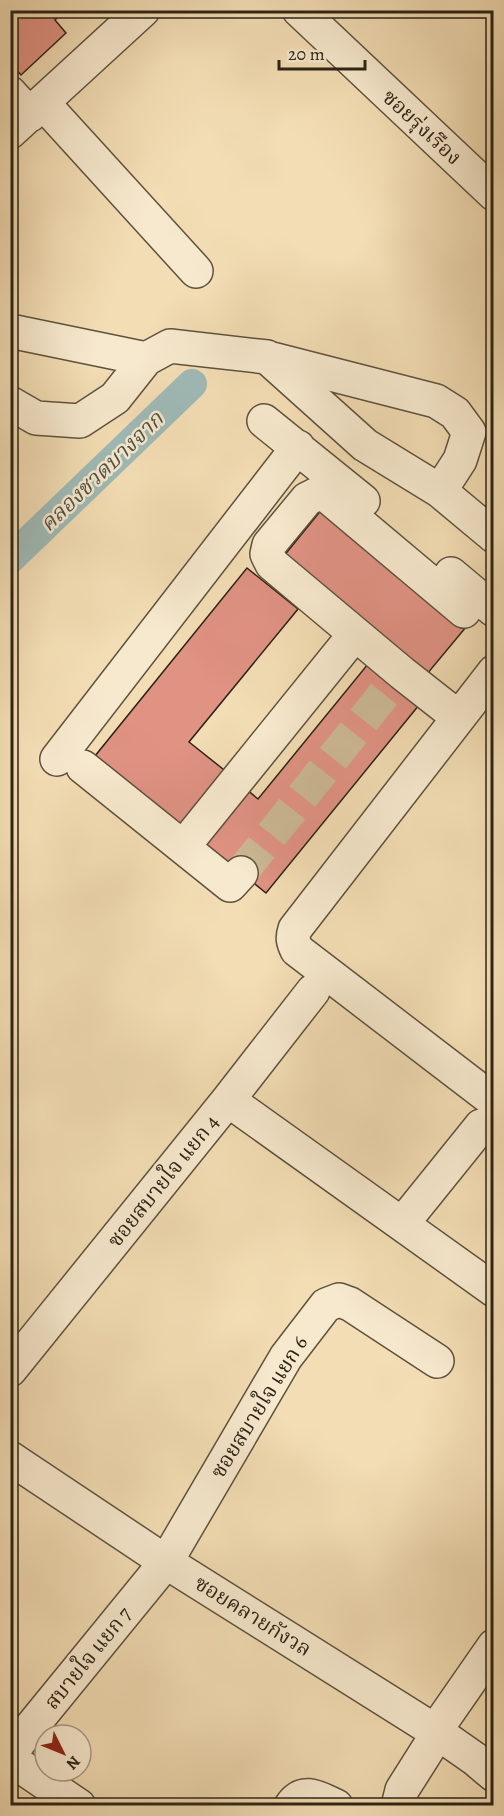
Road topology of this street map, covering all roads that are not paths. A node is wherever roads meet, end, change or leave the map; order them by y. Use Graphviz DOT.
graph roads {
  1 [pos="143,10"];
  2 [pos="298,10"];
  3 [pos="23,111"];
  4 [pos="494,194"];
  5 [pos="196,271"];
  6 [pos="10,331"];
  7 [pos="267,357"];
  8 [pos="146,359"];
  9 [pos="10,403"];
  10 [pos="264,421"];
  11 [pos="298,447"];
  12 [pos="440,491"];
  13 [pos="494,536"];
  14 [pos="479,610"];
  15 [pos="355,634"];
  16 [pos="494,672"];
  17 [pos="458,717"];
  18 [pos="183,847"];
  19 [pos="241,873"];
  20 [pos="312,991"];
  21 [pos="228,1100"];
  22 [pos="487,1113"];
  23 [pos="402,1224"];
  24 [pos="493,1289"];
  25 [pos="437,1361"];
  26 [pos="10,1370"];
  27 [pos="10,1458"];
  28 [pos="166,1562"];
  29 [pos="494,1646"];
  30 [pos="437,1732"];
  31 [pos="10,1753"];
  32 [pos="10,1759"];
  33 [pos="493,1774"];
  34 [pos="79,1806"];
  35 [pos="291,1806"];
  36 [pos="336,1806"];
  37 [pos="398,1806"];
  1 -- 3 [label="street"];
  2 -- 4 [label="street, ซอยรุ่งเรือง"];
  3 -- 5 [label="street"];
  6 -- 8 [label="street"];
  7 -- 8 [label="street"];
  7 -- 12 [label="street"];
  7 -- 12 [label="street"];
  8 -- 9 [label="street"];
  10 -- 11 [label="street"];
  11 -- 14 [label="street"];
  11 -- 18 [label="street"];
  12 -- 13 [label="street"];
  14 -- 15 [label="street"];
  15 -- 17 [label="street"];
  15 -- 18 [label="street"];
  16 -- 17 [label="street"];
  17 -- 22 [label="street"];
  18 -- 19 [label="street"];
  20 -- 21 [label="street, ซอยสบายใจ แยก 4"];
  21 -- 23 [label="street"];
  21 -- 26 [label="street, ซอยสบายใจ แยก 4"];
  22 -- 23 [label="street"];
  23 -- 24 [label="street"];
  25 -- 28 [label="street, ซอยสบายใจ แยก 6"];
  27 -- 28 [label="street, ซอยคลายกังวล"];
  28 -- 30 [label="street, ซอยคลายกังวล"];
  28 -- 31 [label="street, สบายใจ แยก 7"];
  29 -- 30 [label="street"];
  30 -- 33 [label="street, ซอยคลายกังวล"];
  30 -- 37 [label="street"];
  32 -- 34 [label="street"];
  35 -- 36 [label="street"];
}
